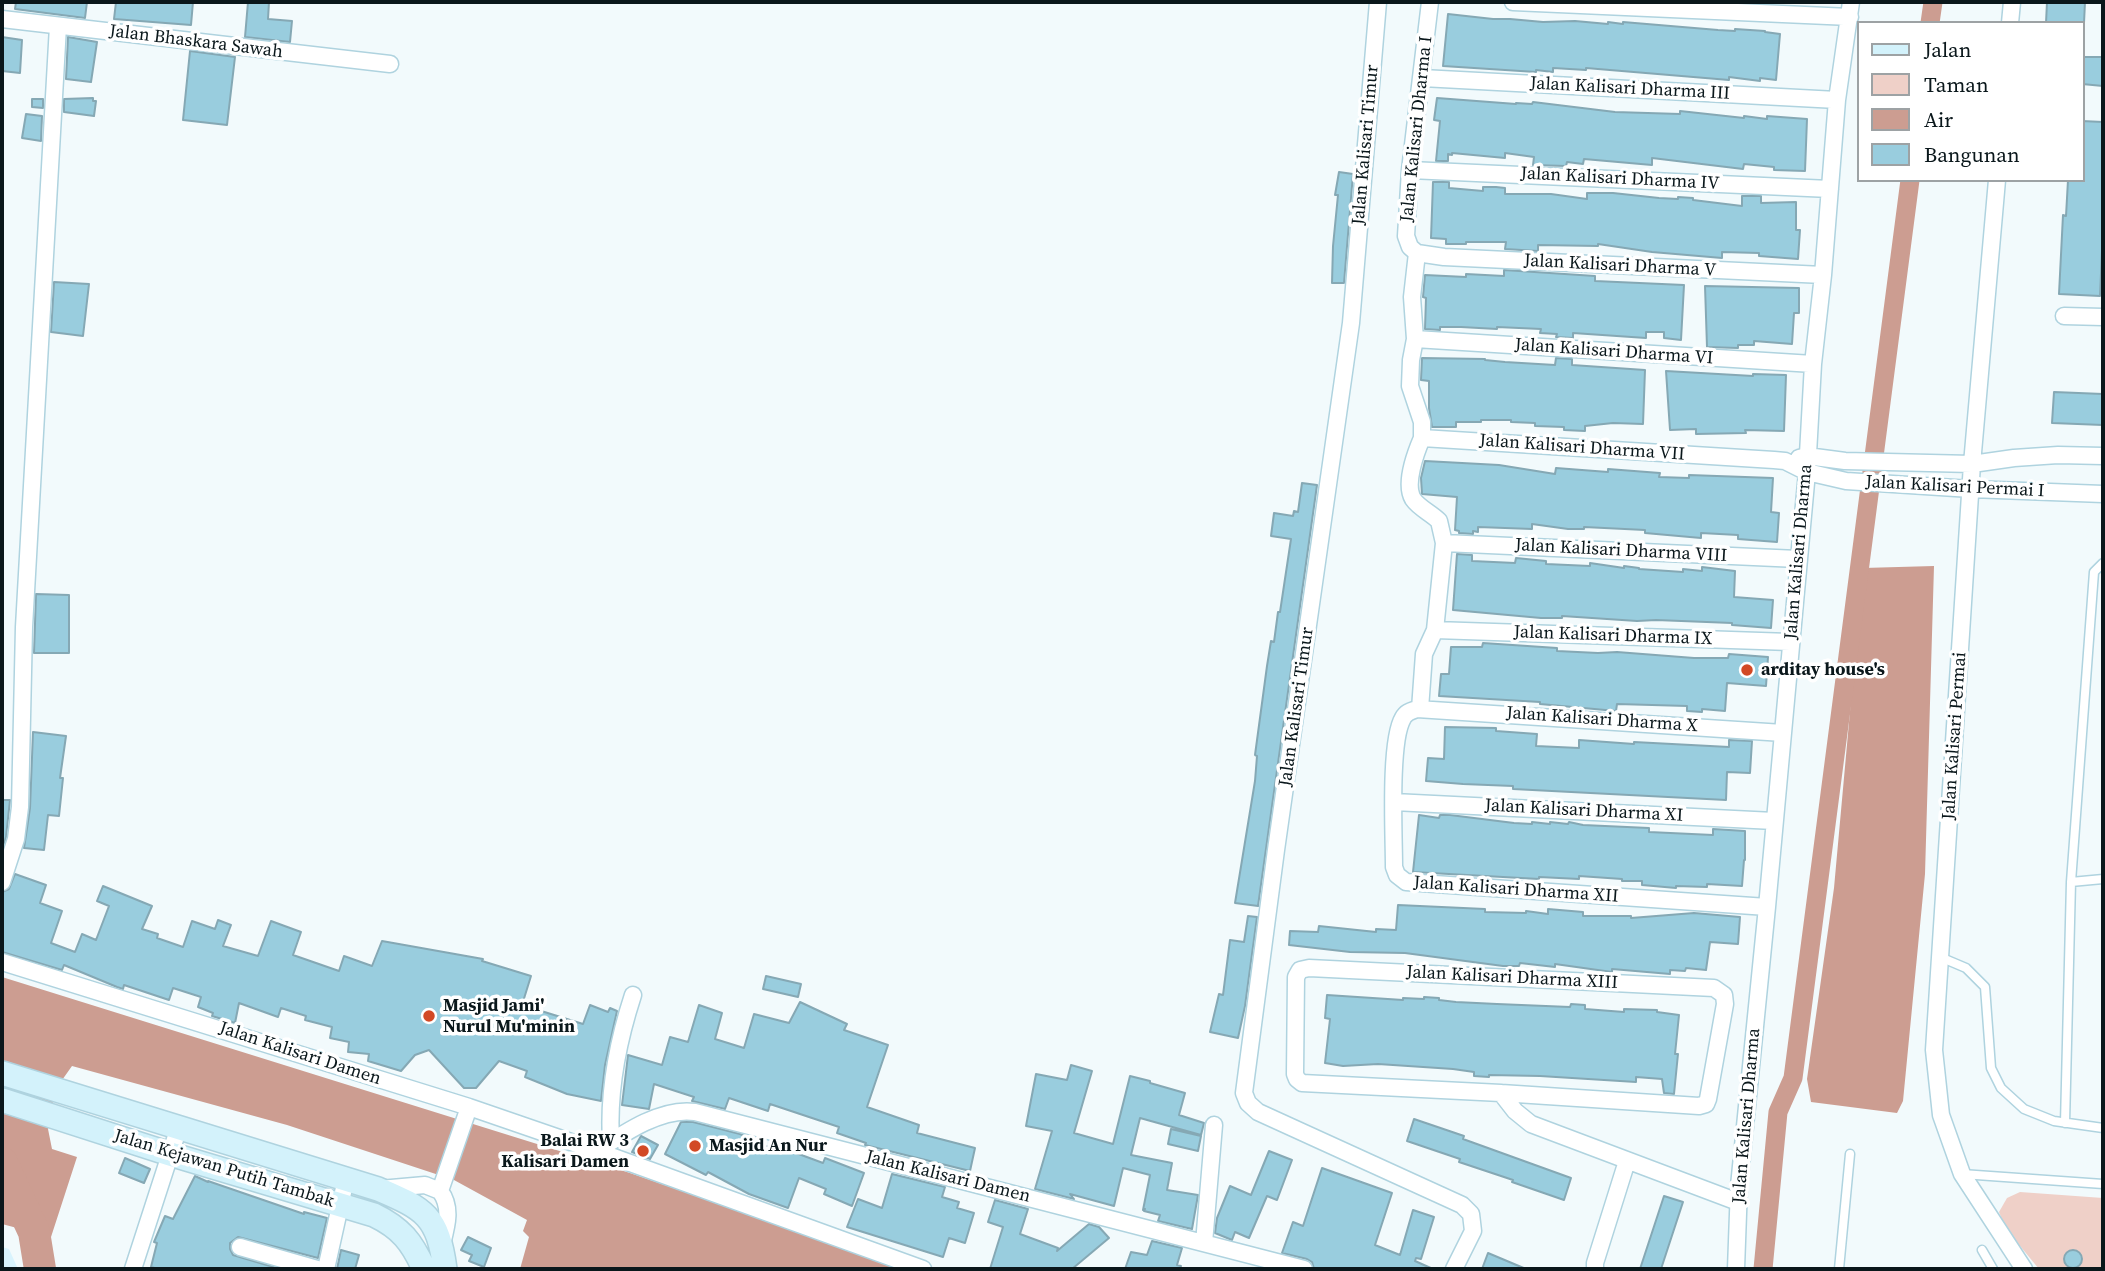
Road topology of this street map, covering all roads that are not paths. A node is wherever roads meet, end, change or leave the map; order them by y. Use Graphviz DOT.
graph roads {
  1 [pos="1378,2"];
  2 [pos="1430,2"];
  3 [pos="1513,2"];
  4 [pos="2012,2"];
  5 [pos="1850,9"];
  6 [pos="2,19"];
  7 [pos="2010,21"];
  8 [pos="58,26"];
  9 [pos="390,64"];
  10 [pos="1422,78"];
  11 [pos="1837,100"];
  12 [pos="1410,170"];
  13 [pos="1997,182"];
  14 [pos="1830,189"];
  15 [pos="1417,253"];
  16 [pos="1824,275"];
  17 [pos="2064,316"];
  18 [pos="2103,317"];
  19 [pos="1415,339"];
  20 [pos="1813,364"];
  21 [pos="1422,438"];
  22 [pos="2103,456"];
  23 [pos="1807,464"];
  24 [pos="1972,464"];
  25 [pos="1971,489"];
  26 [pos="2103,494"];
  27 [pos="1444,543"];
  28 [pos="1798,559"];
  29 [pos="2103,563"];
  30 [pos="1434,630"];
  31 [pos="1790,642"];
  32 [pos="1420,709"];
  33 [pos="1783,733"];
  34 [pos="1394,802"];
  35 [pos="1774,821"];
  36 [pos="2103,879"];
  37 [pos="2,882"];
  38 [pos="2071,882"];
  39 [pos="1767,907"];
  40 [pos="1940,957"];
  41 [pos="2,962"];
  42 [pos="632,995"];
  43 [pos="2,1073"];
  44 [pos="1501,1093"];
  45 [pos="2,1100"];
  46 [pos="468,1112"];
  47 [pos="2065,1123"];
  48 [pos="1214,1125"];
  49 [pos="179,1127"];
  50 [pos="2103,1128"];
  51 [pos="604,1146"];
  52 [pos="170,1154"];
  53 [pos="1850,1154"];
  54 [pos="1627,1161"];
  55 [pos="1962,1174"];
  56 [pos="346,1179"];
  57 [pos="2103,1184"];
  58 [pos="442,1185"];
  59 [pos="378,1189"];
  60 [pos="1738,1202"];
  61 [pos="340,1205"];
  62 [pos="1204,1243"];
  63 [pos="442,1244"];
  64 [pos="240,1247"];
  65 [pos="1982,1250"];
  66 [pos="133,1269"];
  67 [pos="317,1269"];
  68 [pos="326,1269"];
  69 [pos="424,1269"];
  70 [pos="445,1269"];
  71 [pos="923,1269"];
  72 [pos="1304,1269"];
  73 [pos="1454,1269"];
  74 [pos="1595,1269"];
  75 [pos="1737,1269"];
  76 [pos="1839,1269"];
  77 [pos="1993,1269"];
  78 [pos="2024,1269"];
  1 -- 73 [label="street, Jalan Kalisari Timur"];
  2 -- 10 [label="street, Jalan Kalisari Dharma I"];
  3 -- 5 [label="street"];
  4 -- 7 [label="street"];
  5 -- 11 [label="street, Jalan Kalisari Dharma"];
  6 -- 8 [label="street, Jalan Bhaskara Sawah"];
  8 -- 9 [label="street, Jalan Bhaskara Sawah"];
  8 -- 37 [label="street"];
  10 -- 11 [label="street, Jalan Kalisari Dharma III"];
  10 -- 12 [label="street, Jalan Kalisari Dharma I"];
  11 -- 14 [label="street, Jalan Kalisari Dharma"];
  12 -- 14 [label="street, Jalan Kalisari Dharma IV"];
  12 -- 15 [label="street, Jalan Kalisari Dharma I"];
  13 -- 24 [label="street, Jalan Kalisari Permai"];
  14 -- 16 [label="street, Jalan Kalisari Dharma"];
  15 -- 16 [label="street, Jalan Kalisari Dharma V"];
  15 -- 19 [label="street"];
  16 -- 20 [label="street, Jalan Kalisari Dharma"];
  17 -- 18 [label="street"];
  19 -- 20 [label="street, Jalan Kalisari Dharma VI"];
  19 -- 21 [label="street"];
  20 -- 23 [label="street, Jalan Kalisari Dharma"];
  21 -- 23 [label="street, Jalan Kalisari Dharma VII"];
  21 -- 27 [label="street"];
  22 -- 24 [label="street, Jalan Kalisari Permai I"];
  23 -- 24 [label="street, Jalan Kalisari Permai I"];
  23 -- 25 [label="street, Jalan Kalisari Permai I"];
  23 -- 28 [label="street, Jalan Kalisari Dharma"];
  24 -- 25 [label="street, Jalan Kalisari Permai"];
  25 -- 26 [label="street, Jalan Kalisari Permai I"];
  25 -- 40 [label="street, Jalan Kalisari Permai"];
  27 -- 28 [label="street, Jalan Kalisari Dharma VIII"];
  27 -- 30 [label="street"];
  28 -- 31 [label="street, Jalan Kalisari Dharma"];
  29 -- 38 [label="lane"];
  30 -- 31 [label="street, Jalan Kalisari Dharma IX"];
  30 -- 32 [label="street"];
  31 -- 33 [label="street, Jalan Kalisari Dharma"];
  32 -- 33 [label="street, Jalan Kalisari Dharma X"];
  32 -- 34 [label="street, Jalan Kalisari Dharma XII"];
  33 -- 35 [label="street, Jalan Kalisari Dharma"];
  34 -- 35 [label="street, Jalan Kalisari Dharma XI"];
  34 -- 39 [label="street, Jalan Kalisari Dharma XII"];
  35 -- 39 [label="street, Jalan Kalisari Dharma"];
  36 -- 38 [label="lane"];
  38 -- 47 [label="lane"];
  39 -- 60 [label="street, Jalan Kalisari Dharma"];
  40 -- 47 [label="lane"];
  40 -- 55 [label="street, Jalan Kalisari Permai"];
  41 -- 46 [label="street, Jalan Kalisari Damen"];
  42 -- 51 [label="street"];
  43 -- 49 [label="street, Jalan Kejawan Putih Tambak"];
  44 -- 44 [label="street, Jalan Kalisari Dharma XIII"];
  44 -- 54 [label="street"];
  45 -- 52 [label="street, Jalan Kejawan Putih Tambak"];
  46 -- 51 [label="street, Jalan Kalisari Damen"];
  46 -- 58 [label="street, Jalan Kejawan Putih Tambak"];
  47 -- 50 [label="lane"];
  48 -- 62 [label="street"];
  49 -- 52 [label="street"];
  49 -- 56 [label="street, Jalan Kejawan Putih Tambak"];
  51 -- 62 [label="street, Jalan Kalisari Damen"];
  51 -- 71 [label="street, Jalan Kalisari Damen"];
  52 -- 61 [label="street, Jalan Kejawan Putih Tambak"];
  52 -- 66 [label="street"];
  53 -- 76 [label="lane"];
  54 -- 60 [label="street"];
  54 -- 74 [label="street"];
  55 -- 57 [label="lane"];
  55 -- 78 [label="street, Jalan Kalisari Permai"];
  56 -- 59 [label="street, Jalan Kejawan Putih Tambak"];
  56 -- 61 [label="street"];
  58 -- 59 [label="street, Jalan Kejawan Putih Tambak"];
  58 -- 63 [label="street, Jalan Kejawan Putih Tambak"];
  59 -- 63 [label="street, Jalan Kejawan Putih Tambak"];
  60 -- 75 [label="street, Jalan Kalisari Dharma"];
  61 -- 68 [label="street"];
  61 -- 69 [label="street, Jalan Kejawan Putih Tambak"];
  62 -- 72 [label="street, Jalan Kalisari Damen"];
  63 -- 70 [label="street, Jalan Kejawan Putih Tambak"];
  64 -- 67 [label="street"];
  65 -- 77 [label="lane"];
}
